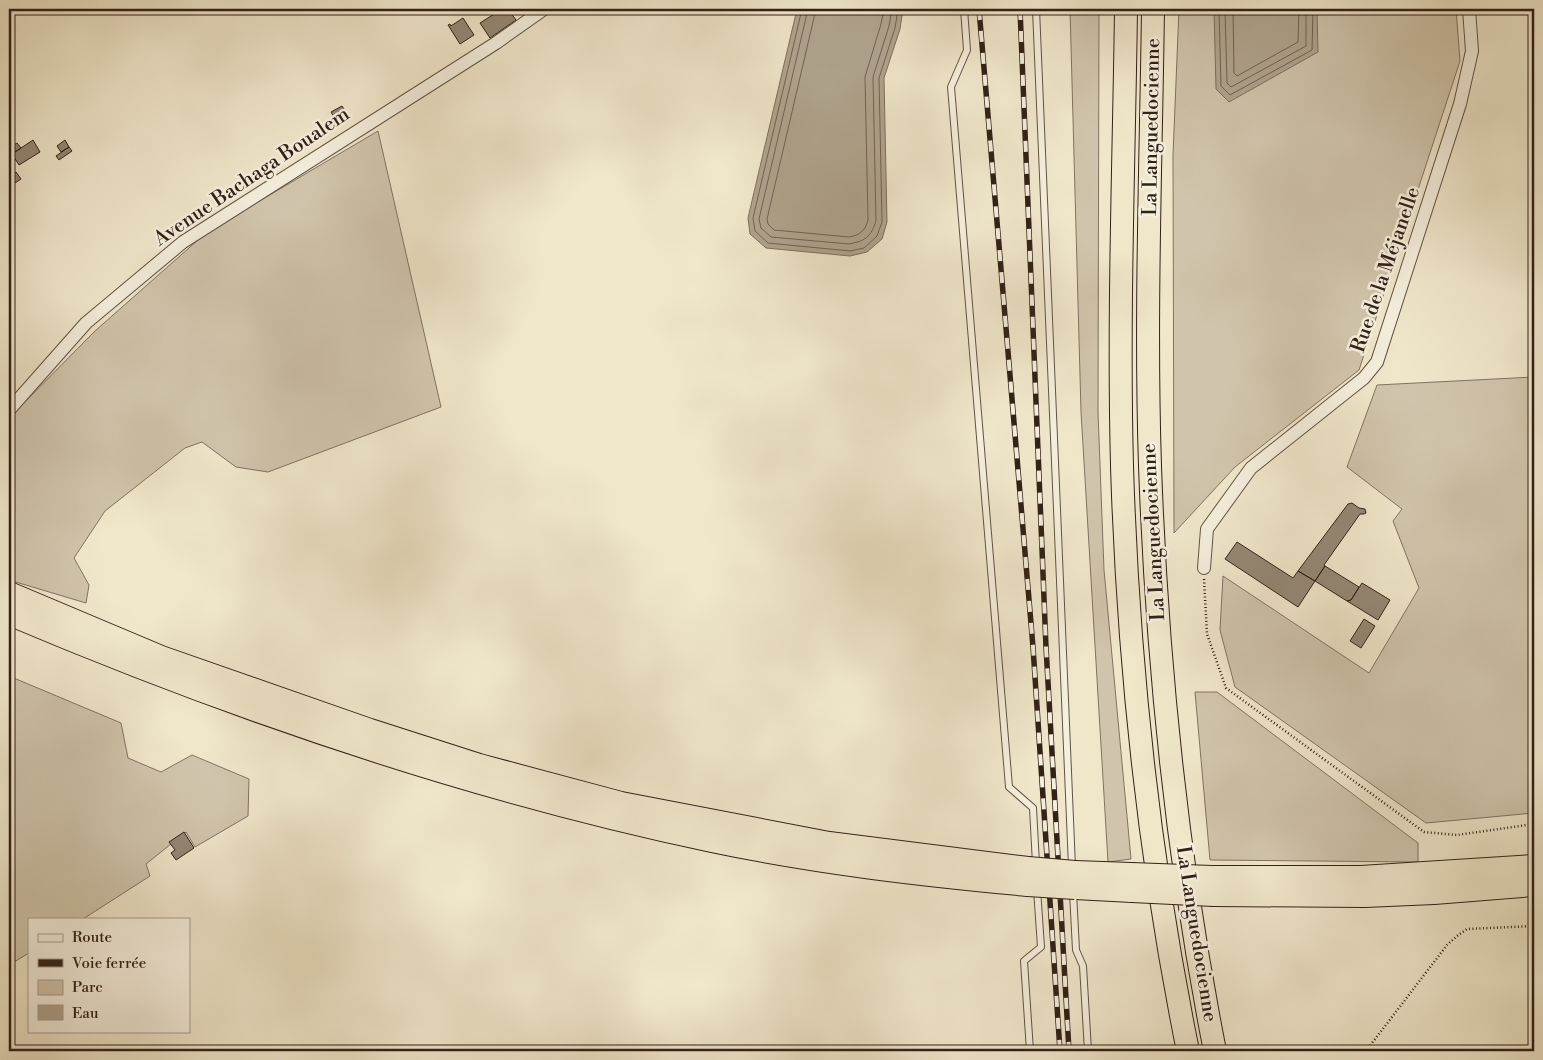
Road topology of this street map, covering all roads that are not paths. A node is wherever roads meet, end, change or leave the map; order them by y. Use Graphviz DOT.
graph roads {
  1 [pos="544,9"];
  2 [pos="964,9"];
  3 [pos="1036,9"];
  4 [pos="1126,9"];
  5 [pos="1153,9"];
  6 [pos="1470,9"];
  7 [pos="9,410"];
  8 [pos="1204,568"];
  9 [pos="9,593"];
  10 [pos="9,614"];
  11 [pos="1534,866"];
  12 [pos="1028,876"];
  13 [pos="1534,885"];
  14 [pos="1213,886"];
  15 [pos="1030,1051"];
  16 [pos="1088,1051"];
  17 [pos="1188,1051"];
  18 [pos="1215,1051"];
  1 -- 7 [label="street, Avenue Bachaga Boualem"];
  2 -- 15 [label="lane"];
  3 -- 16 [label="lane"];
  4 -- 17 [label="highway, La Languedocienne"];
  5 -- 18 [label="highway, La Languedocienne"];
  6 -- 8 [label="street, Rue de la Méjanelle"];
  9 -- 12 [label="highway"];
  10 -- 12 [label="highway"];
  11 -- 14 [label="highway"];
  12 -- 14 [label="highway, bridge"];
  13 -- 14 [label="highway"];
}
